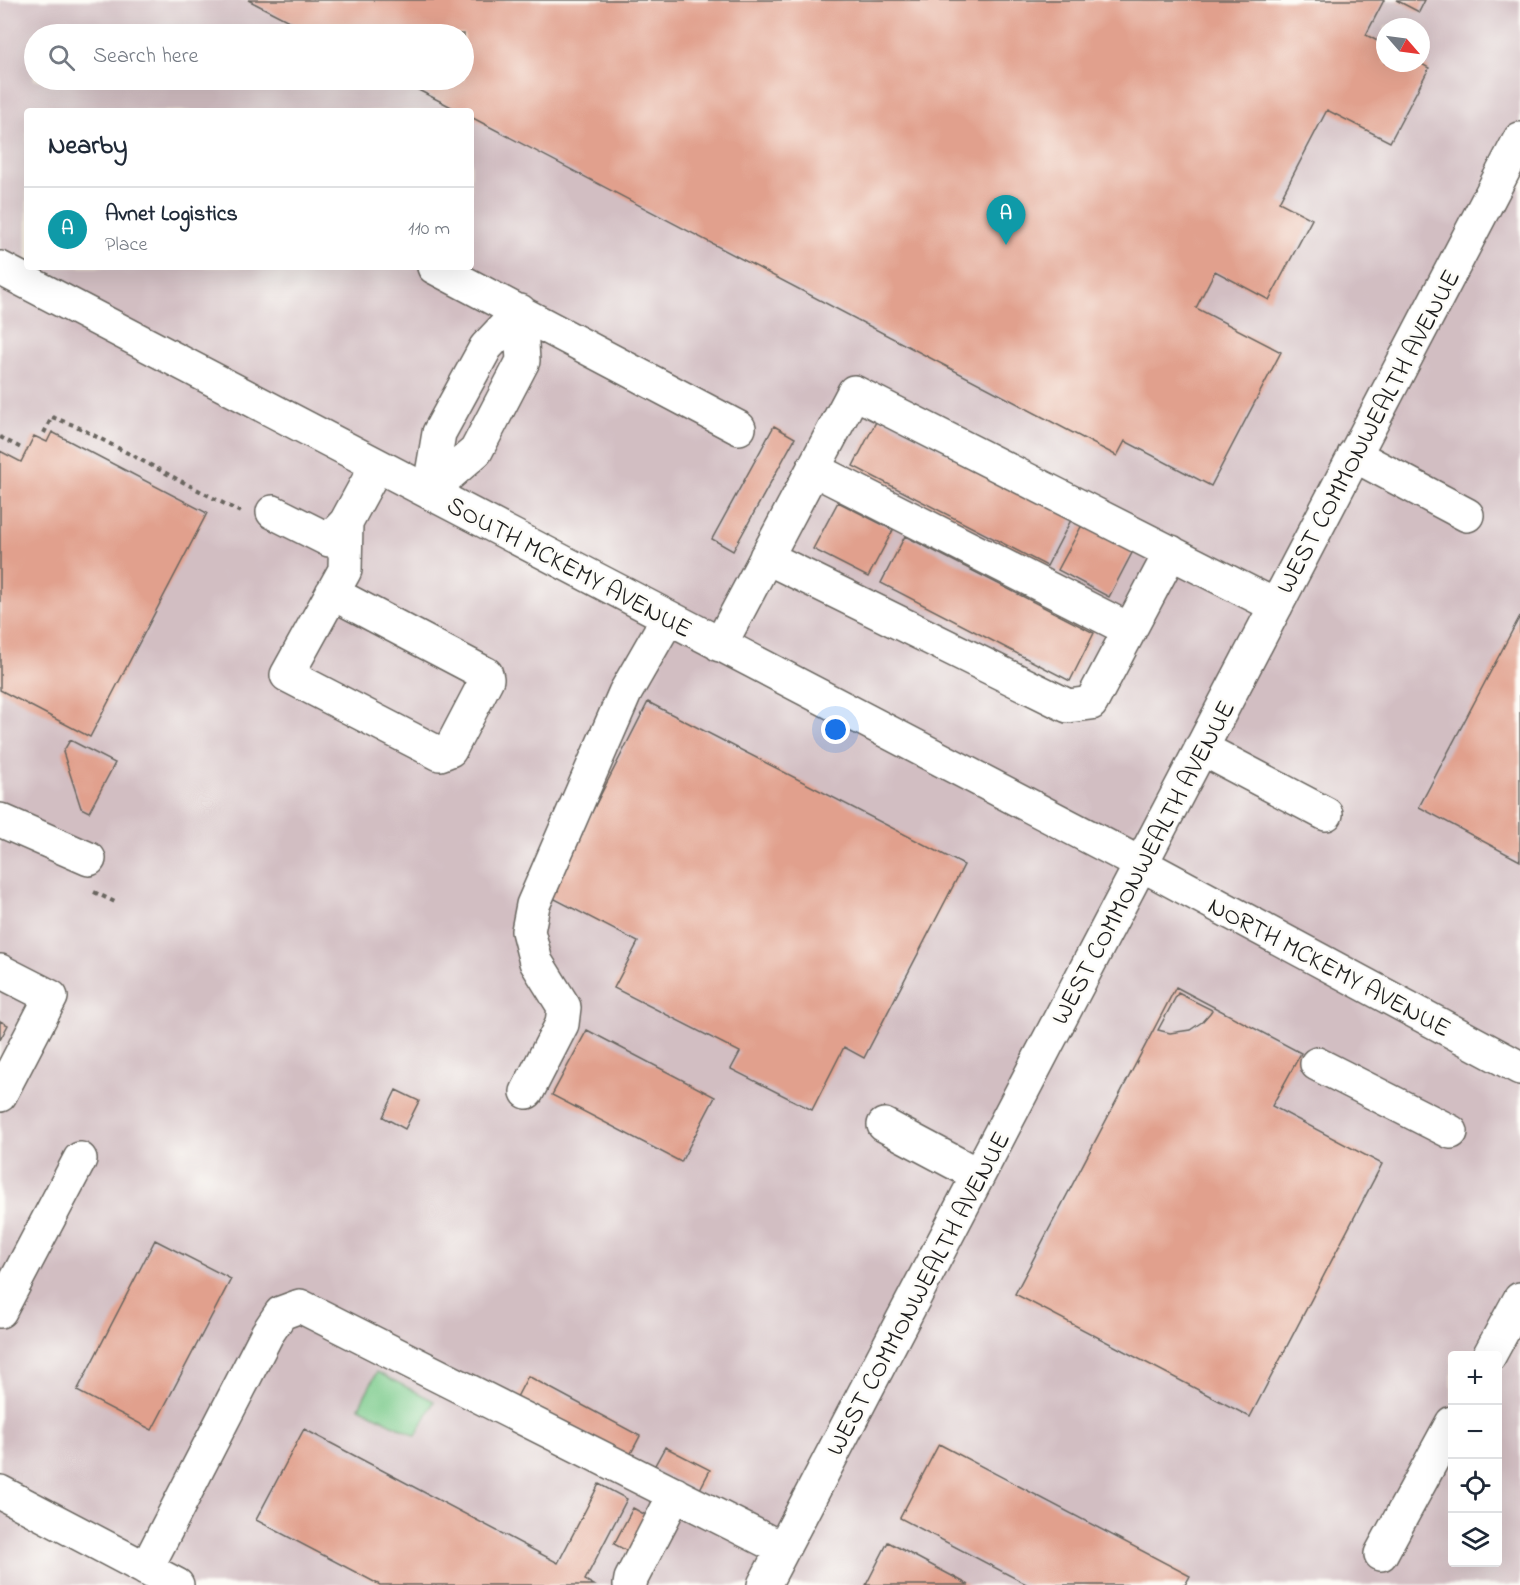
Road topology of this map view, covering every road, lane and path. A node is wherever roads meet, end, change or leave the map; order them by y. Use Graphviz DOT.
graph roads {
  1 [pos="1517,154"];
  2 [pos="0,268"];
  3 [pos="440,270"];
  4 [pos="520,311"];
  5 [pos="739,428"];
  6 [pos="44,433"];
  7 [pos="0,437"];
  8 [pos="21,448"];
  9 [pos="1354,455"];
  10 [pos="377,465"];
  11 [pos="813,469"];
  12 [pos="429,492"];
  13 [pos="260,509"];
  14 [pos="1467,514"];
  15 [pos="346,522"];
  16 [pos="1172,552"];
  17 [pos="766,557"];
  18 [pos="332,593"];
  19 [pos="1276,606"];
  20 [pos="668,618"];
  21 [pos="1130,630"];
  22 [pos="720,645"];
  23 [pos="1201,748"];
  24 [pos="1326,814"];
  25 [pos="0,820"];
  26 [pos="89,859"];
  27 [pos="1141,864"];
  28 [pos="0,971"];
  29 [pos="1317,1064"];
  30 [pos="1520,1068"];
  31 [pos="527,1092"];
  32 [pos="0,1095"];
  33 [pos="884,1125"];
  34 [pos="1451,1132"];
  35 [pos="80,1160"];
  36 [pos="978,1175"];
  37 [pos="1520,1299"];
  38 [pos="0,1311"];
  39 [pos="1492,1351"];
  40 [pos="1448,1430"];
  41 [pos="675,1494"];
  42 [pos="2,1500"];
  43 [pos="783,1549"];
  44 [pos="1381,1554"];
  45 [pos="146,1569"];
  46 [pos="177,1585"];
  47 [pos="630,1585"];
  48 [pos="764,1585"];
  1 -- 9 [label="street, WEST COMMONWEALTH AVENUE"];
  2 -- 10 [label="street, SOUTH MCKEMY AVENUE"];
  3 -- 4 [label="street"];
  4 -- 5 [label="street"];
  4 -- 12 [label="street"];
  6 -- 13 [label="path"];
  7 -- 8 [label="path"];
  9 -- 14 [label="street"];
  9 -- 19 [label="street, WEST COMMONWEALTH AVENUE"];
  10 -- 12 [label="street, SOUTH MCKEMY AVENUE"];
  10 -- 15 [label="street"];
  11 -- 16 [label="street"];
  11 -- 17 [label="street"];
  11 -- 21 [label="street"];
  12 -- 20 [label="street, SOUTH MCKEMY AVENUE"];
  13 -- 15 [label="street"];
  15 -- 18 [label="street"];
  16 -- 19 [label="street"];
  16 -- 21 [label="street"];
  17 -- 21 [label="street"];
  17 -- 22 [label="street"];
  18 -- 18 [label="street"];
  19 -- 23 [label="street, WEST COMMONWEALTH AVENUE"];
  20 -- 22 [label="street, SOUTH MCKEMY AVENUE"];
  20 -- 31 [label="street"];
  22 -- 27 [label="street, SOUTH MCKEMY AVENUE"];
  23 -- 24 [label="street"];
  23 -- 27 [label="street, WEST COMMONWEALTH AVENUE"];
  25 -- 26 [label="street"];
  27 -- 30 [label="street, NORTH MCKEMY AVENUE"];
  27 -- 36 [label="street, WEST COMMONWEALTH AVENUE"];
  28 -- 32 [label="street"];
  29 -- 34 [label="street"];
  33 -- 36 [label="street"];
  35 -- 38 [label="street"];
  36 -- 43 [label="street, WEST COMMONWEALTH AVENUE"];
  37 -- 39 [label="street"];
  40 -- 44 [label="street"];
  41 -- 43 [label="street"];
  41 -- 45 [label="street"];
  41 -- 47 [label="street"];
  42 -- 45 [label="street"];
  43 -- 48 [label="street, WEST COMMONWEALTH AVENUE"];
  45 -- 46 [label="street"];
}
